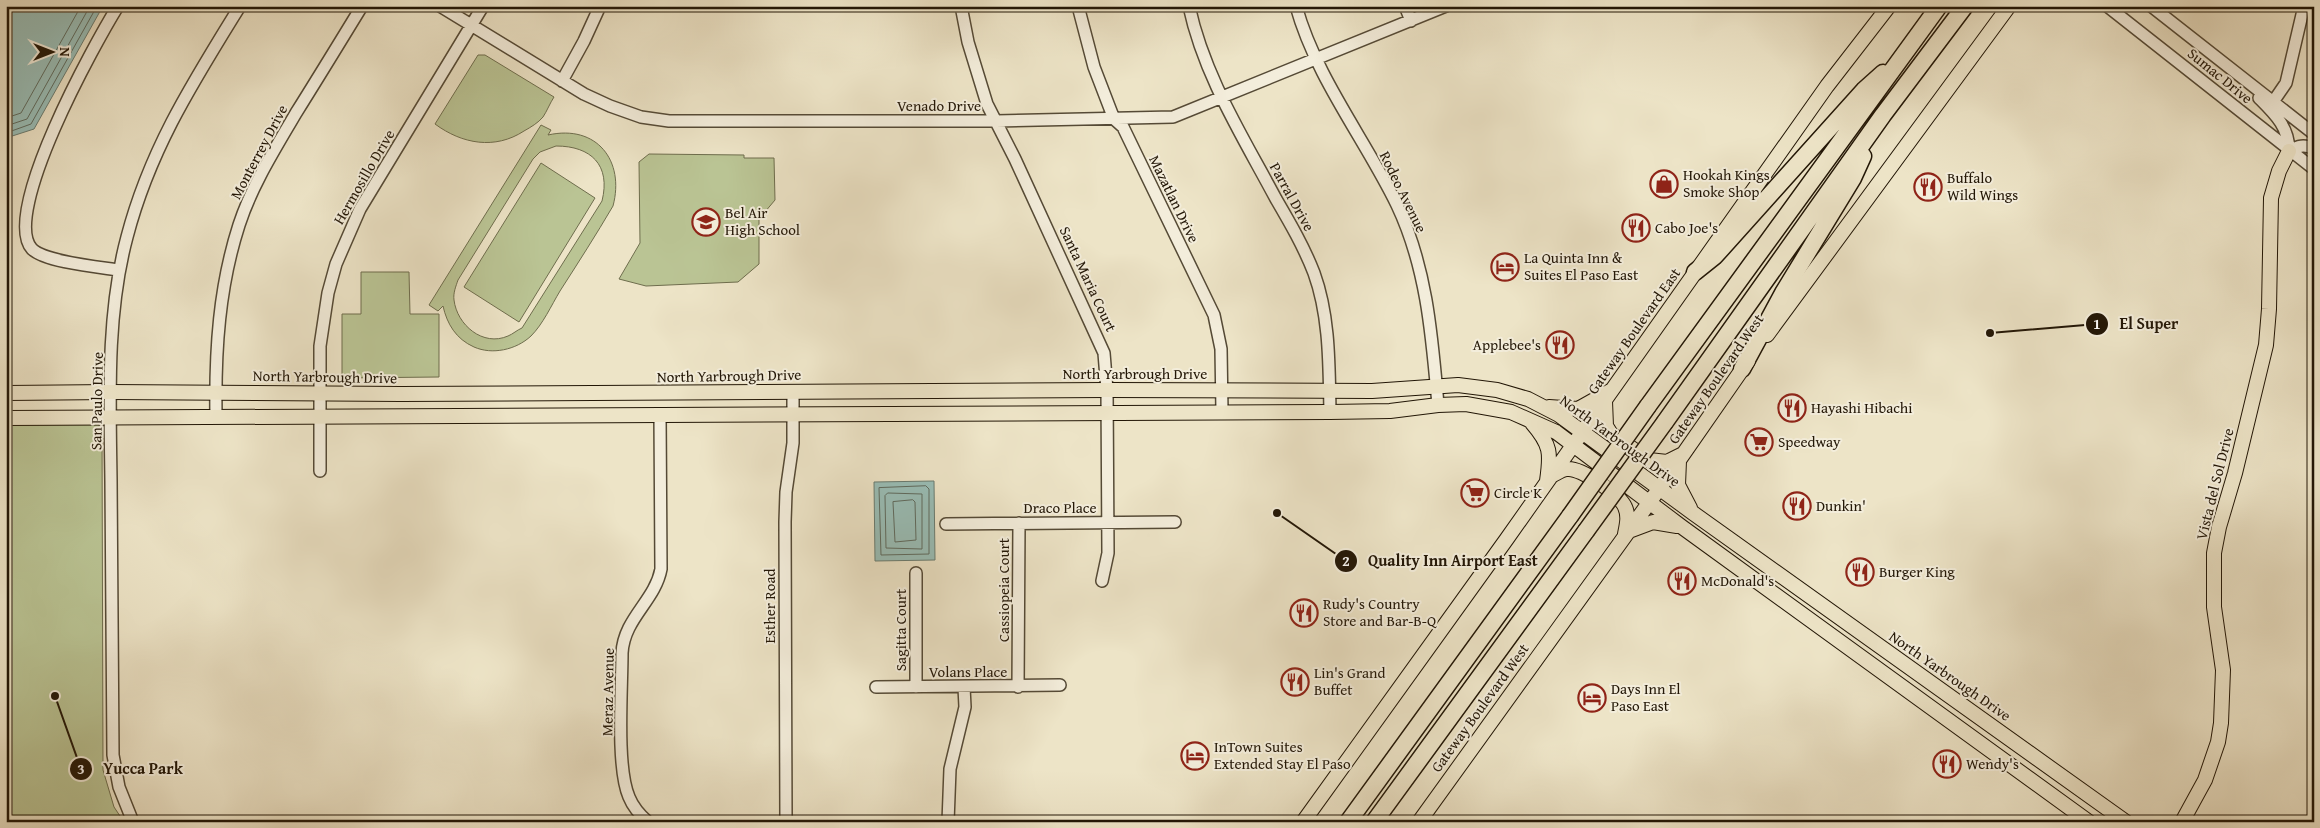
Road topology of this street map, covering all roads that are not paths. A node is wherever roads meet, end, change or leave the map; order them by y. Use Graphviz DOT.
graph roads {
  1 [pos="118,6"];
  2 [pos="240,6"];
  3 [pos="362,6"];
  4 [pos="440,6"];
  5 [pos="483,6"];
  6 [pos="600,6"];
  7 [pos="961,6"];
  8 [pos="1078,6"];
  9 [pos="1189,6"];
  10 [pos="1296,6"];
  11 [pos="1405,6"];
  12 [pos="1446,6"];
  13 [pos="1888,6"];
  14 [pos="1939,6"];
  15 [pos="1965,6"];
  16 [pos="2009,6"];
  17 [pos="2107,6"];
  18 [pos="2151,6"];
  19 [pos="2304,6"];
  20 [pos="1411,21"];
  21 [pos="472,26"];
  22 [pos="1910,47"];
  23 [pos="1316,60"];
  24 [pos="2232,70"];
  25 [pos="562,81"];
  26 [pos="1222,98"];
  27 [pos="2273,102"];
  28 [pos="1884,115"];
  29 [pos="1114,119"];
  30 [pos="996,121"];
  31 [pos="2314,134"];
  32 [pos="2314,149"];
  33 [pos="2289,151"];
  34 [pos="2314,169"];
  35 [pos="119,270"];
  36 [pos="1695,272"];
  37 [pos="1742,369"];
  38 [pos="1436,386"];
  39 [pos="1107,390"];
  40 [pos="1222,390"];
  41 [pos="1329,390"];
  42 [pos="792,391"];
  43 [pos="111,392"];
  44 [pos="216,392"];
  45 [pos="987,392"];
  46 [pos="6,394"];
  47 [pos="319,394"];
  48 [pos="1609,395"];
  49 [pos="1438,405"];
  50 [pos="1544,407"];
  51 [pos="1222,411"];
  52 [pos="1107,412"];
  53 [pos="1330,412"];
  54 [pos="986,413"];
  55 [pos="660,415"];
  56 [pos="793,415"];
  57 [pos="216,416"];
  58 [pos="320,416"];
  59 [pos="1526,417"];
  60 [pos="6,418"];
  61 [pos="111,418"];
  62 [pos="1583,432"];
  63 [pos="1574,444"];
  64 [pos="1681,457"];
  65 [pos="320,470"];
  66 [pos="1550,478"];
  67 [pos="1659,488"];
  68 [pos="1649,502"];
  69 [pos="1693,513"];
  70 [pos="1108,522"];
  71 [pos="1175,522"];
  72 [pos="1020,523"];
  73 [pos="946,524"];
  74 [pos="1682,527"];
  75 [pos="1626,534"];
  76 [pos="916,573"];
  77 [pos="1102,580"];
  78 [pos="1888,652"];
  79 [pos="1877,669"];
  80 [pos="1060,685"];
  81 [pos="876,687"];
  82 [pos="916,687"];
  83 [pos="964,687"];
  84 [pos="1018,687"];
  85 [pos="133,822"];
  86 [pos="648,822"];
  87 [pos="786,822"];
  88 [pos="948,822"];
  89 [pos="1303,822"];
  90 [pos="1348,822"];
  91 [pos="1374,822"];
  92 [pos="1419,822"];
  93 [pos="2089,822"];
  94 [pos="2126,822"];
  95 [pos="2182,822"];
  1 -- 35 [label="street"];
  2 -- 35 [label="street, San Paulo Drive"];
  3 -- 44 [label="street, Monterrey Drive"];
  4 -- 21 [label="street, Venado Drive"];
  5 -- 21 [label="street, Hermosillo Drive"];
  6 -- 25 [label="street"];
  7 -- 30 [label="street, Santa Maria Court"];
  8 -- 29 [label="street, Mazatlan Drive"];
  9 -- 26 [label="street, Parral Drive"];
  10 -- 23 [label="street, Rodeo Avenue"];
  11 -- 20 [label="street"];
  12 -- 20 [label="street, Venado Drive"];
  13 -- 36 [label="main road, Gateway Boulevard East"];
  14 -- 22 [label="highway"];
  15 -- 28 [label="highway"];
  16 -- 37 [label="main road, Gateway Boulevard West"];
  17 -- 33 [label="street, Sumac Drive"];
  18 -- 24 [label="street, Sumac Drive"];
  19 -- 27 [label="street"];
  20 -- 23 [label="street, Venado Drive"];
  21 -- 25 [label="street, Venado Drive"];
  21 -- 47 [label="street, Hermosillo Drive"];
  22 -- 36 [label="highway"];
  22 -- 90 [label="highway, bridge"];
  23 -- 26 [label="street, Venado Drive"];
  23 -- 38 [label="street, Rodeo Avenue"];
  24 -- 27 [label="street, Sumac Drive"];
  24 -- 33 [label="street"];
  25 -- 30 [label="street, Venado Drive"];
  26 -- 29 [label="street, Venado Drive"];
  26 -- 41 [label="street, Parral Drive"];
  27 -- 31 [label="street, Sumac Drive"];
  28 -- 37 [label="highway"];
  28 -- 91 [label="highway, bridge"];
  29 -- 30 [label="street, Venado Drive"];
  29 -- 40 [label="street, Mazatlan Drive"];
  30 -- 39 [label="street, Santa Maria Court"];
  32 -- 33 [label="street"];
  33 -- 34 [label="street, Sumac Drive"];
  33 -- 95 [label="main road, Vista del Sol Drive"];
  35 -- 43 [label="street, San Paulo Drive"];
  36 -- 48 [label="main road, Gateway Boulevard East"];
  37 -- 64 [label="main road, Gateway Boulevard West"];
  38 -- 41 [label="main road, North Yarbrough Drive"];
  38 -- 49 [label="street, Rodeo Avenue"];
  38 -- 50 [label="main road, North Yarbrough Drive"];
  39 -- 40 [label="main road, North Yarbrough Drive"];
  39 -- 45 [label="main road, North Yarbrough Drive"];
  39 -- 52 [label="street, Santa Maria Court"];
  40 -- 41 [label="main road, North Yarbrough Drive"];
  40 -- 51 [label="street, Mazatlan Drive"];
  41 -- 53 [label="street, Parral Drive"];
  42 -- 45 [label="main road, North Yarbrough Drive"];
  42 -- 47 [label="main road, North Yarbrough Drive"];
  42 -- 56 [label="street, Esther Road"];
  43 -- 44 [label="main road, North Yarbrough Drive"];
  43 -- 46 [label="main road, North Yarbrough Drive"];
  43 -- 61 [label="street, San Paulo Drive"];
  44 -- 47 [label="main road, North Yarbrough Drive"];
  44 -- 57 [label="street, Monterrey Drive"];
  45 -- 54 [label="main road"];
  47 -- 58 [label="street, Hermosillo Drive"];
  48 -- 50 [label="main road"];
  48 -- 62 [label="main road, Gateway Boulevard East"];
  48 -- 64 [label="main road"];
  49 -- 53 [label="main road, North Yarbrough Drive"];
  49 -- 59 [label="main road, North Yarbrough Drive"];
  50 -- 62 [label="main road, North Yarbrough Drive"];
  51 -- 52 [label="main road, North Yarbrough Drive"];
  51 -- 53 [label="main road, North Yarbrough Drive"];
  52 -- 54 [label="main road, North Yarbrough Drive"];
  52 -- 70 [label="street, Santa Maria Court"];
  54 -- 56 [label="main road, North Yarbrough Drive"];
  55 -- 56 [label="main road, North Yarbrough Drive"];
  55 -- 58 [label="main road, North Yarbrough Drive"];
  55 -- 86 [label="street, Meraz Avenue"];
  56 -- 87 [label="street, Esther Road"];
  57 -- 58 [label="main road, North Yarbrough Drive"];
  57 -- 61 [label="main road, North Yarbrough Drive"];
  58 -- 65 [label="street, Hermosillo Drive"];
  59 -- 63 [label="main road, North Yarbrough Drive"];
  59 -- 66 [label="main road"];
  60 -- 61 [label="main road, North Yarbrough Drive"];
  61 -- 85 [label="street, San Paulo Drive"];
  62 -- 63 [label="main road, Gateway Boulevard East"];
  62 -- 67 [label="main road, North Yarbrough Drive"];
  63 -- 66 [label="main road, Gateway Boulevard East"];
  63 -- 68 [label="main road, North Yarbrough Drive"];
  64 -- 67 [label="main road, Gateway Boulevard West"];
  64 -- 69 [label="main road"];
  66 -- 75 [label="main road"];
  66 -- 89 [label="main road, Gateway Boulevard East"];
  67 -- 68 [label="main road, Gateway Boulevard West"];
  67 -- 69 [label="main road, North Yarbrough Drive"];
  68 -- 74 [label="main road, North Yarbrough Drive"];
  68 -- 75 [label="main road, Gateway Boulevard West"];
  69 -- 78 [label="main road, North Yarbrough Drive"];
  70 -- 71 [label="street, Draco Place"];
  70 -- 72 [label="street, Draco Place"];
  70 -- 77 [label="street, Santa Maria Court"];
  72 -- 73 [label="street, Draco Place"];
  72 -- 84 [label="street, Cassiopeia Court"];
  74 -- 75 [label="main road"];
  74 -- 79 [label="main road, North Yarbrough Drive"];
  75 -- 92 [label="main road, Gateway Boulevard West"];
  76 -- 82 [label="street, Sagitta Court"];
  78 -- 79 [label="main road"];
  78 -- 94 [label="main road, North Yarbrough Drive"];
  79 -- 93 [label="main road, North Yarbrough Drive"];
  80 -- 84 [label="street, Volans Place"];
  81 -- 82 [label="street, Volans Place"];
  82 -- 83 [label="street, Volans Place"];
  83 -- 84 [label="street, Volans Place"];
  83 -- 88 [label="street"];
}
